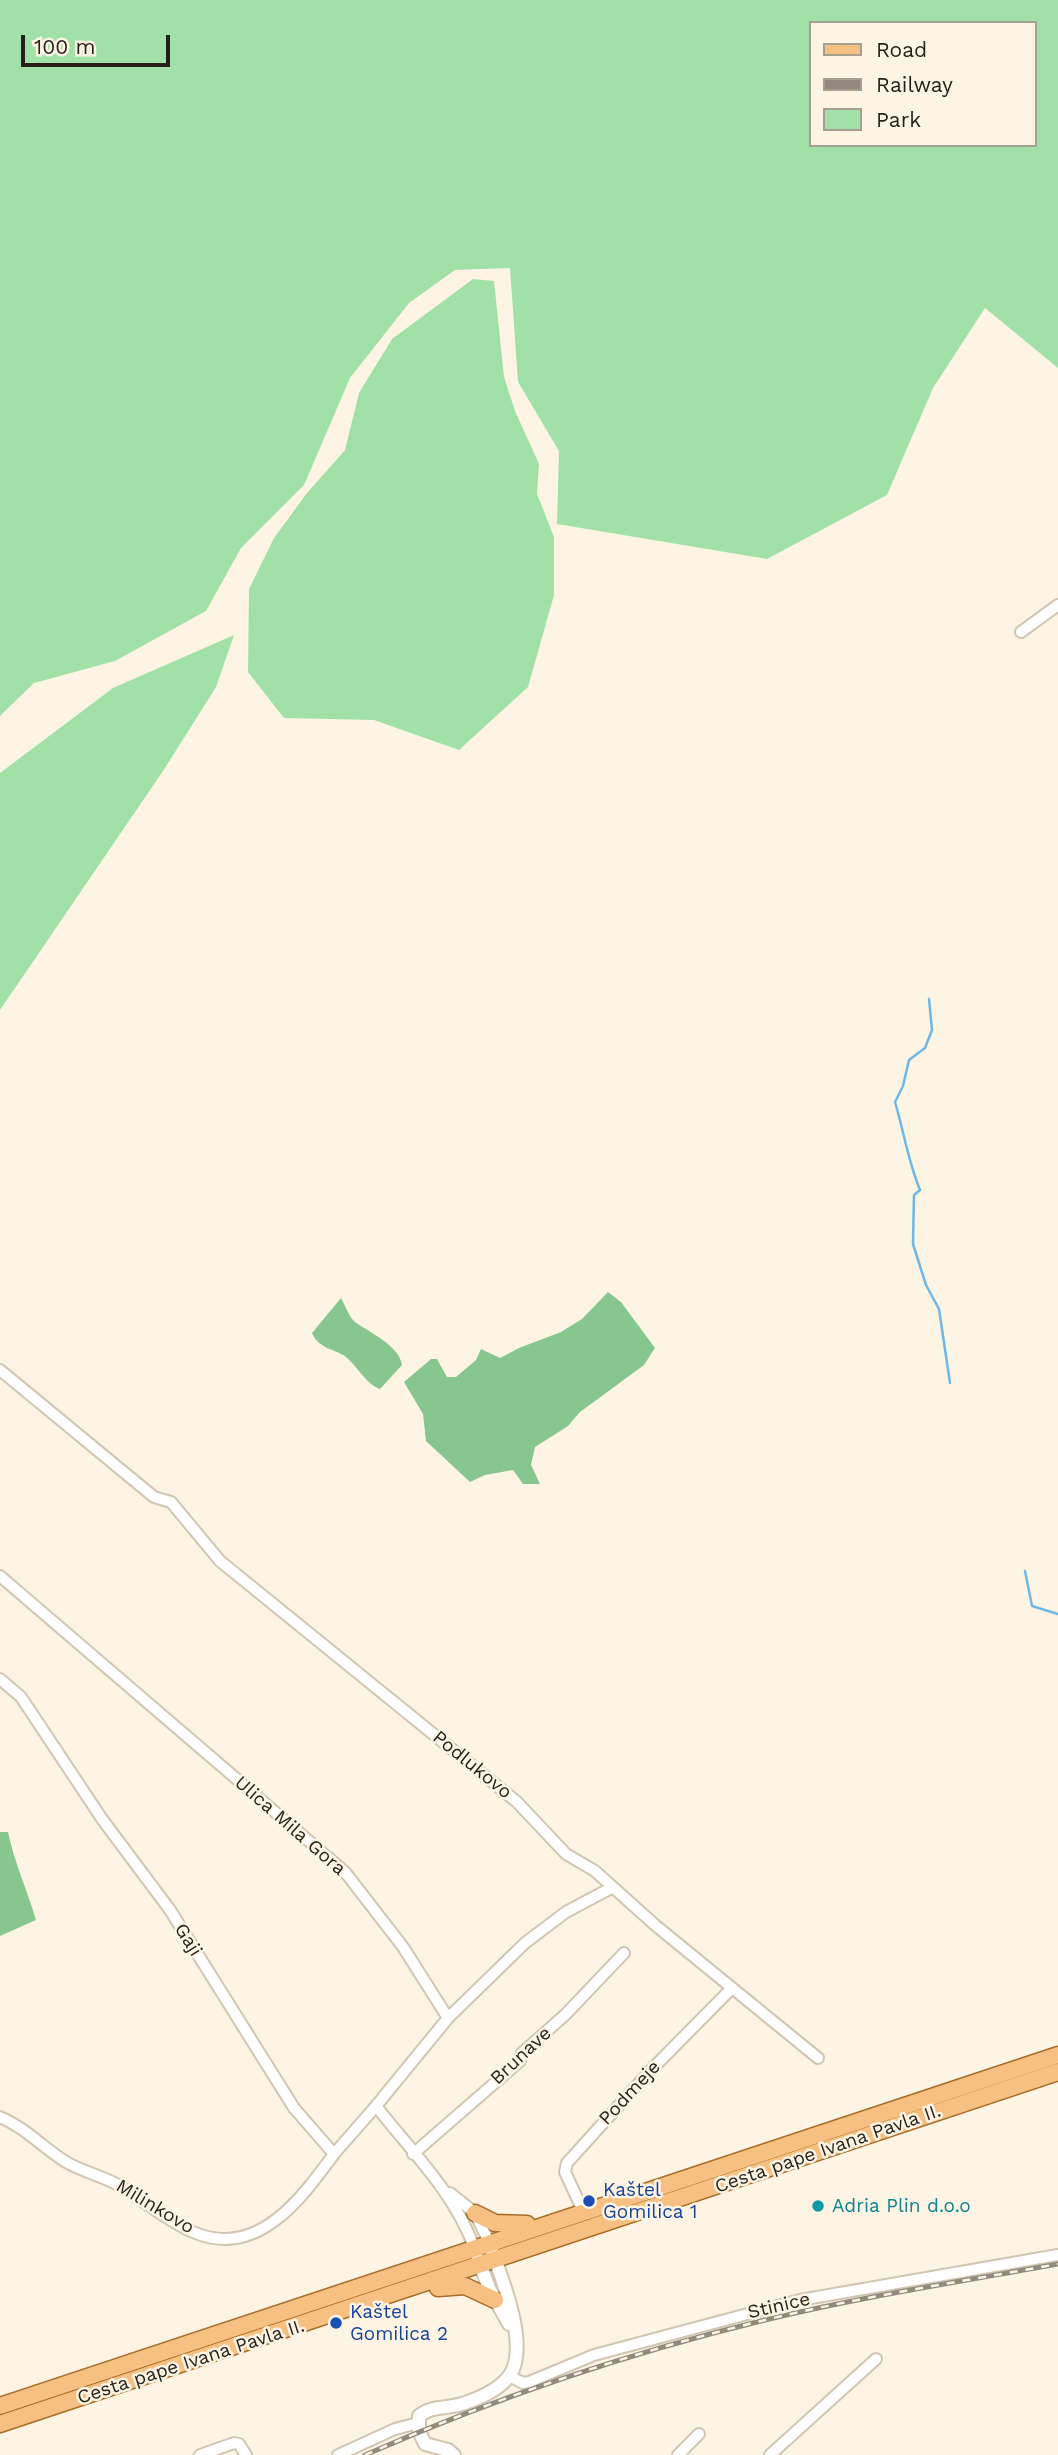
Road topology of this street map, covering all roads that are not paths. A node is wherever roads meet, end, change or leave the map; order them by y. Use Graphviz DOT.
graph roads {
  1 [pos="1058,605"];
  2 [pos="1021,632"];
  3 [pos="0,1370"];
  4 [pos="0,1576"];
  5 [pos="0,1679"];
  6 [pos="613,1887"];
  7 [pos="624,1953"];
  8 [pos="732,1988"];
  9 [pos="448,2018"];
  10 [pos="1058,2055"];
  11 [pos="818,2058"];
  12 [pos="1058,2072"];
  13 [pos="376,2106"];
  14 [pos="0,2118"];
  15 [pos="334,2154"];
  16 [pos="413,2154"];
  17 [pos="443,2187"];
  18 [pos="583,2211"];
  19 [pos="475,2214"];
  20 [pos="540,2225"];
  21 [pos="481,2244"];
  22 [pos="1058,2255"];
  23 [pos="488,2263"];
  24 [pos="418,2286"];
  25 [pos="495,2301"];
  26 [pos="514,2334"];
  27 [pos="876,2359"];
  28 [pos="509,2376"];
  29 [pos="0,2406"];
  30 [pos="418,2423"];
  31 [pos="0,2424"];
  32 [pos="699,2434"];
  33 [pos="429,2451"];
  34 [pos="200,2455"];
  35 [pos="246,2455"];
  36 [pos="338,2455"];
  37 [pos="454,2455"];
  38 [pos="678,2455"];
  39 [pos="770,2455"];
  1 -- 2 [label="street"];
  3 -- 6 [label="street, Podlukovo"];
  4 -- 9 [label="street, Ulica Mila Gora"];
  5 -- 15 [label="street, Gaji"];
  6 -- 8 [label="street, Podlukovo"];
  6 -- 9 [label="street"];
  7 -- 16 [label="street, Brunave"];
  8 -- 11 [label="street, Podlukovo"];
  8 -- 18 [label="street, Podmeje"];
  9 -- 13 [label="street"];
  10 -- 18 [label="main road, Cesta pape Ivana Pavla II."];
  12 -- 23 [label="main road, Cesta pape Ivana Pavla II."];
  13 -- 15 [label="street"];
  13 -- 16 [label="street"];
  14 -- 15 [label="street, Milinkovo"];
  16 -- 17 [label="street"];
  17 -- 19 [label="street"];
  17 -- 21 [label="street"];
  18 -- 20 [label="main road, Cesta pape Ivana Pavla II."];
  19 -- 20 [label="main road"];
  19 -- 21 [label="street"];
  20 -- 21 [label="main road, Cesta pape Ivana Pavla II."];
  21 -- 23 [label="street"];
  21 -- 29 [label="main road, Cesta pape Ivana Pavla II."];
  22 -- 28 [label="street, Stinice"];
  23 -- 24 [label="main road, Cesta pape Ivana Pavla II."];
  23 -- 25 [label="street"];
  23 -- 26 [label="street"];
  24 -- 25 [label="main road"];
  24 -- 31 [label="main road, Cesta pape Ivana Pavla II."];
  25 -- 26 [label="street"];
  26 -- 28 [label="street"];
  27 -- 39 [label="street"];
  28 -- 30 [label="street"];
  30 -- 33 [label="street"];
  30 -- 36 [label="street"];
  32 -- 38 [label="street"];
  33 -- 37 [label="street"];
  34 -- 35 [label="street"];
}
